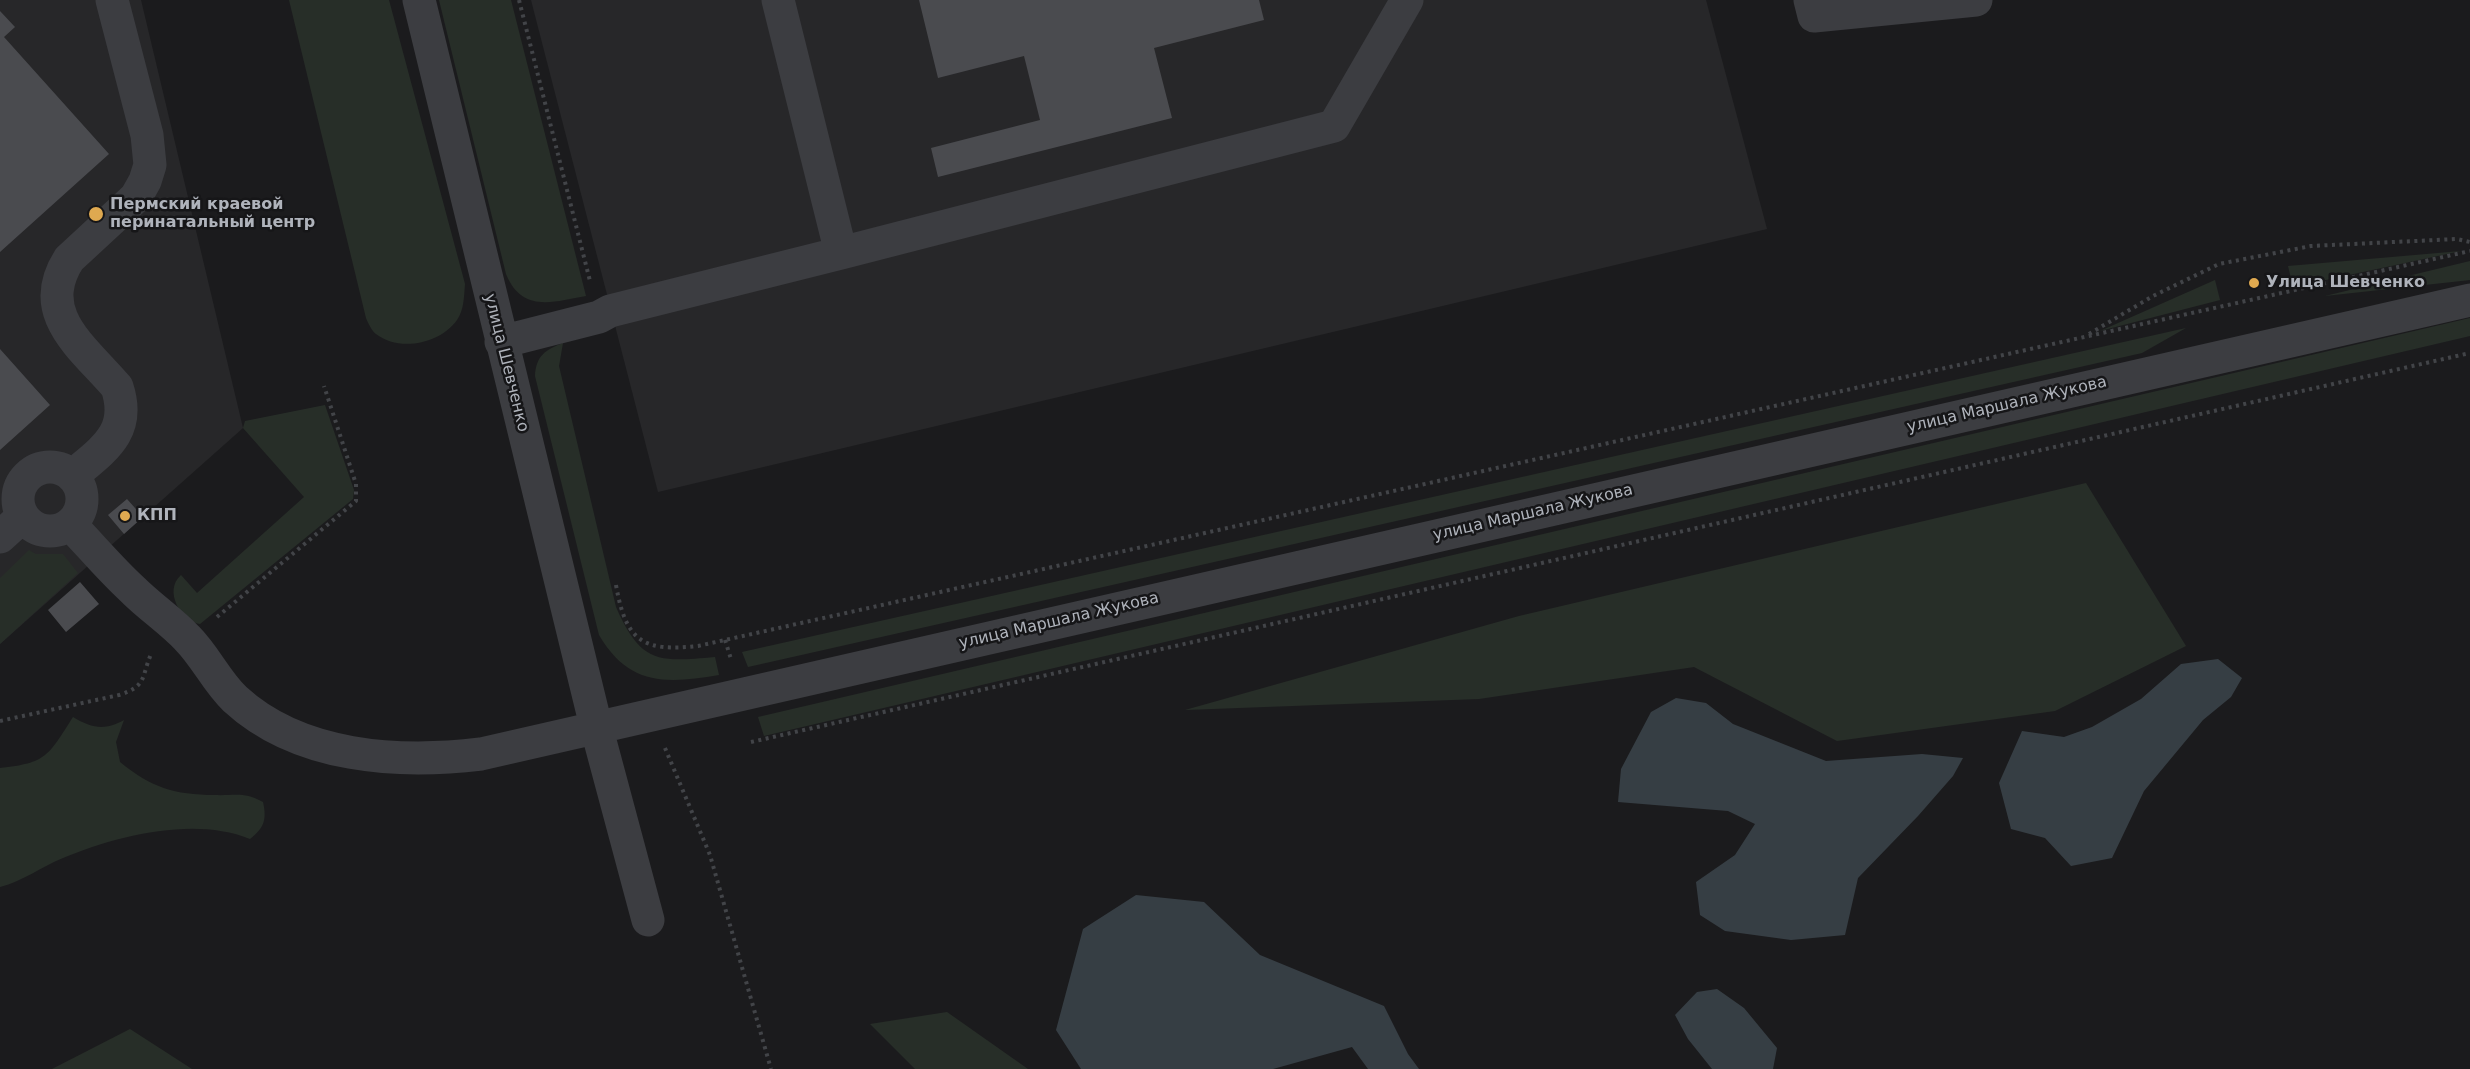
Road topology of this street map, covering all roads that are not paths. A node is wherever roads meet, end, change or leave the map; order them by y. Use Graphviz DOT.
graph roads {
  1 [pos="112,0"];
  2 [pos="419,0"];
  3 [pos="778,0"];
  4 [pos="1407,0"];
  5 [pos="1810,0"];
  6 [pos="1976,0"];
  7 [pos="841,253"];
  8 [pos="2470,300"];
  9 [pos="501,342"];
  10 [pos="72,476"];
  11 [pos="70,524"];
  12 [pos="11,527"];
  13 [pos="596,726"];
  14 [pos="648,920"];
  1 -- 10 [label="street"];
  2 -- 9 [label="street, улица Шевченко"];
  3 -- 7 [label="street"];
  4 -- 7 [label="street"];
  5 -- 6 [label="street"];
  7 -- 9 [label="street"];
  8 -- 13 [label="street, улица Маршала Жукова"];
  9 -- 13 [label="street, улица Шевченко"];
  10 -- 11 [label="street"];
  10 -- 12 [label="street"];
  11 -- 12 [label="street"];
  11 -- 13 [label="street, улица Маршала Жукова"];
  13 -- 14 [label="street, улица Шевченко"];
}
